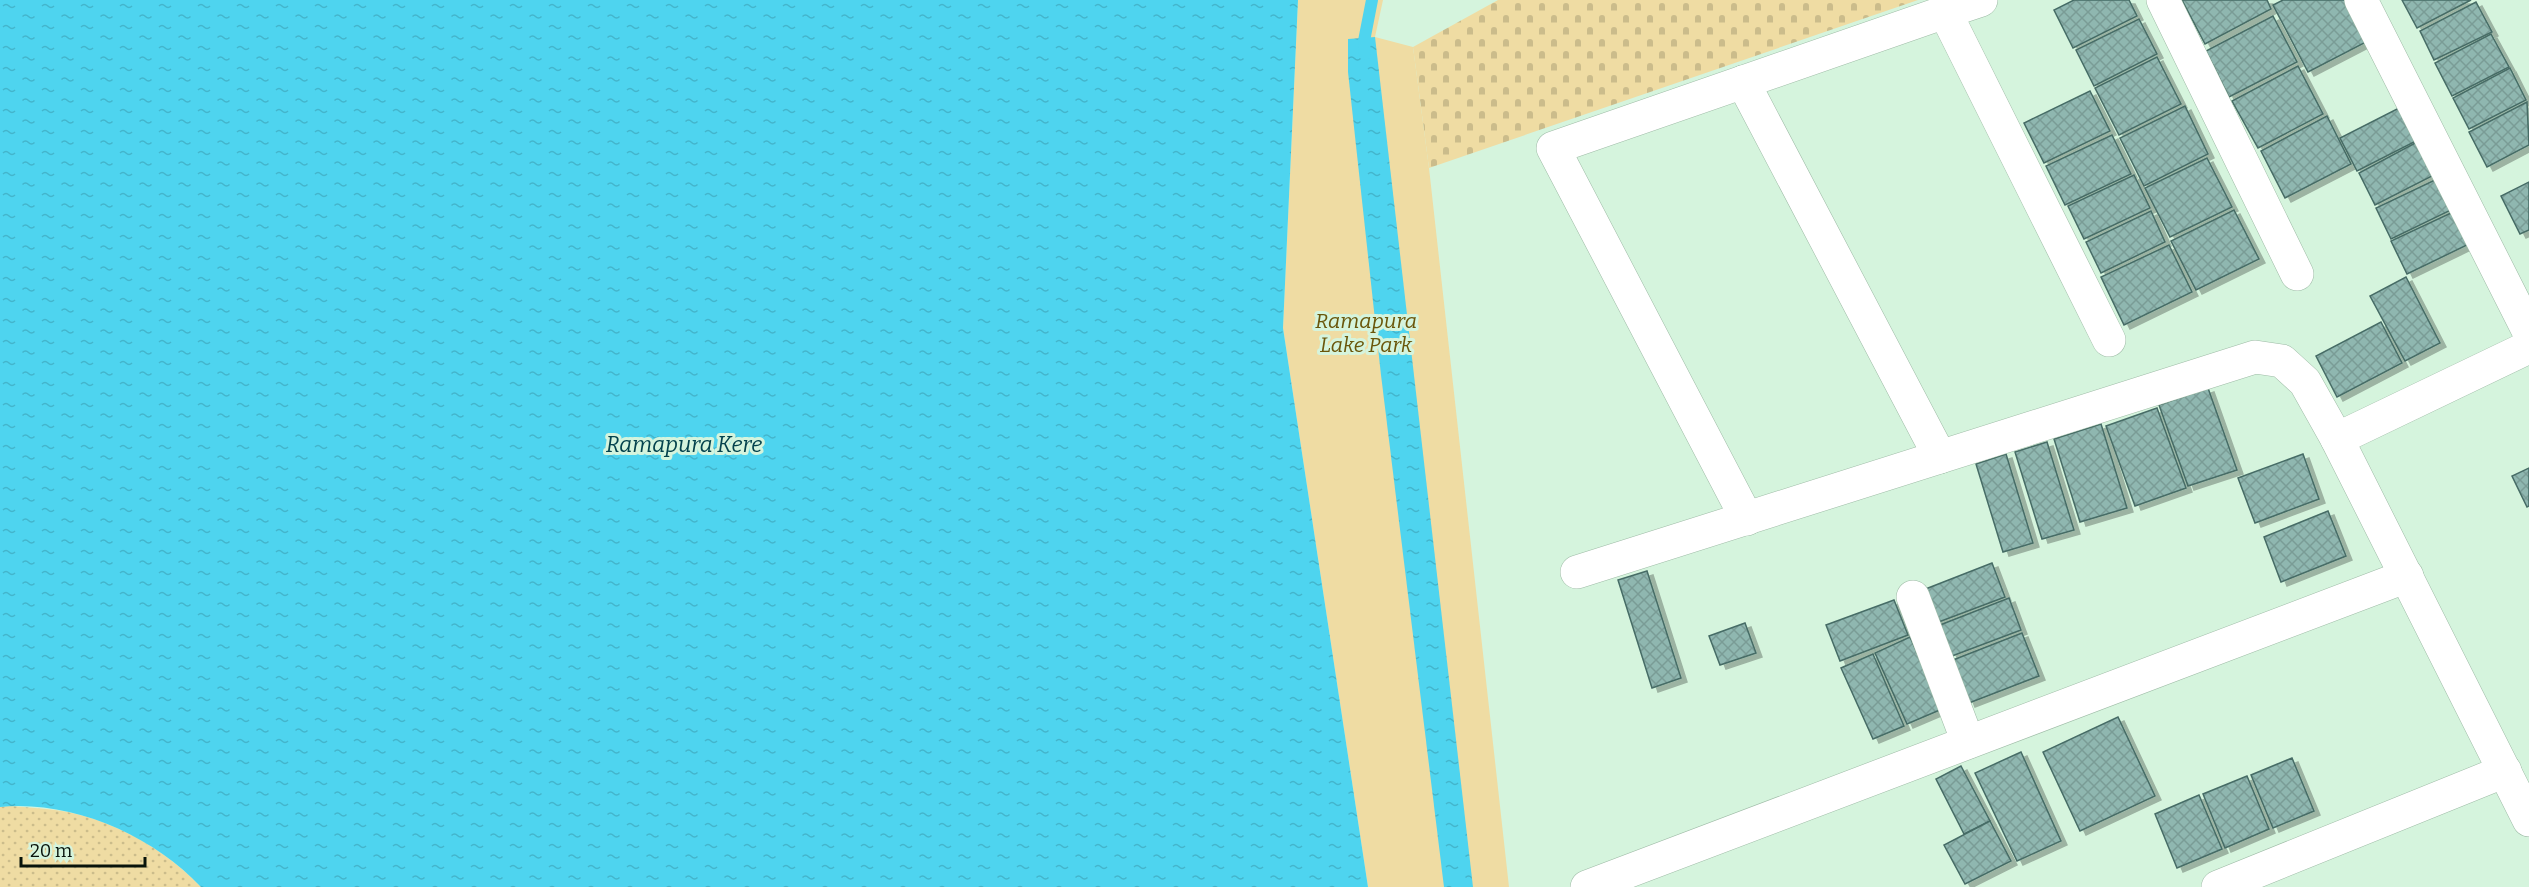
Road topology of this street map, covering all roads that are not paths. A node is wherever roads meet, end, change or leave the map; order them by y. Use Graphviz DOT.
graph roads {
  1 [pos="1982,0"];
  2 [pos="2163,0"];
  3 [pos="2361,0"];
  4 [pos="1945,12"];
  5 [pos="1743,82"];
  6 [pos="2297,274"];
  7 [pos="2529,332"];
  8 [pos="2109,340"];
  9 [pos="2529,347"];
  10 [pos="2337,439"];
  11 [pos="1940,457"];
  12 [pos="1747,519"];
  13 [pos="1577,572"];
  14 [pos="2407,576"];
  15 [pos="1913,597"];
  16 [pos="1968,742"];
  17 [pos="2505,771"];
  18 [pos="2529,820"];
  19 [pos="1587,887"];
  20 [pos="2218,887"];
  1 -- 4 [label="street"];
  2 -- 6 [label="street"];
  3 -- 7 [label="street"];
  4 -- 5 [label="street"];
  4 -- 8 [label="street"];
  5 -- 11 [label="street"];
  5 -- 12 [label="street"];
  9 -- 10 [label="street"];
  10 -- 11 [label="street"];
  10 -- 14 [label="street"];
  11 -- 12 [label="street"];
  12 -- 13 [label="street"];
  14 -- 16 [label="street"];
  14 -- 17 [label="street"];
  15 -- 16 [label="street"];
  16 -- 19 [label="street"];
  17 -- 18 [label="street"];
  17 -- 20 [label="street"];
}
